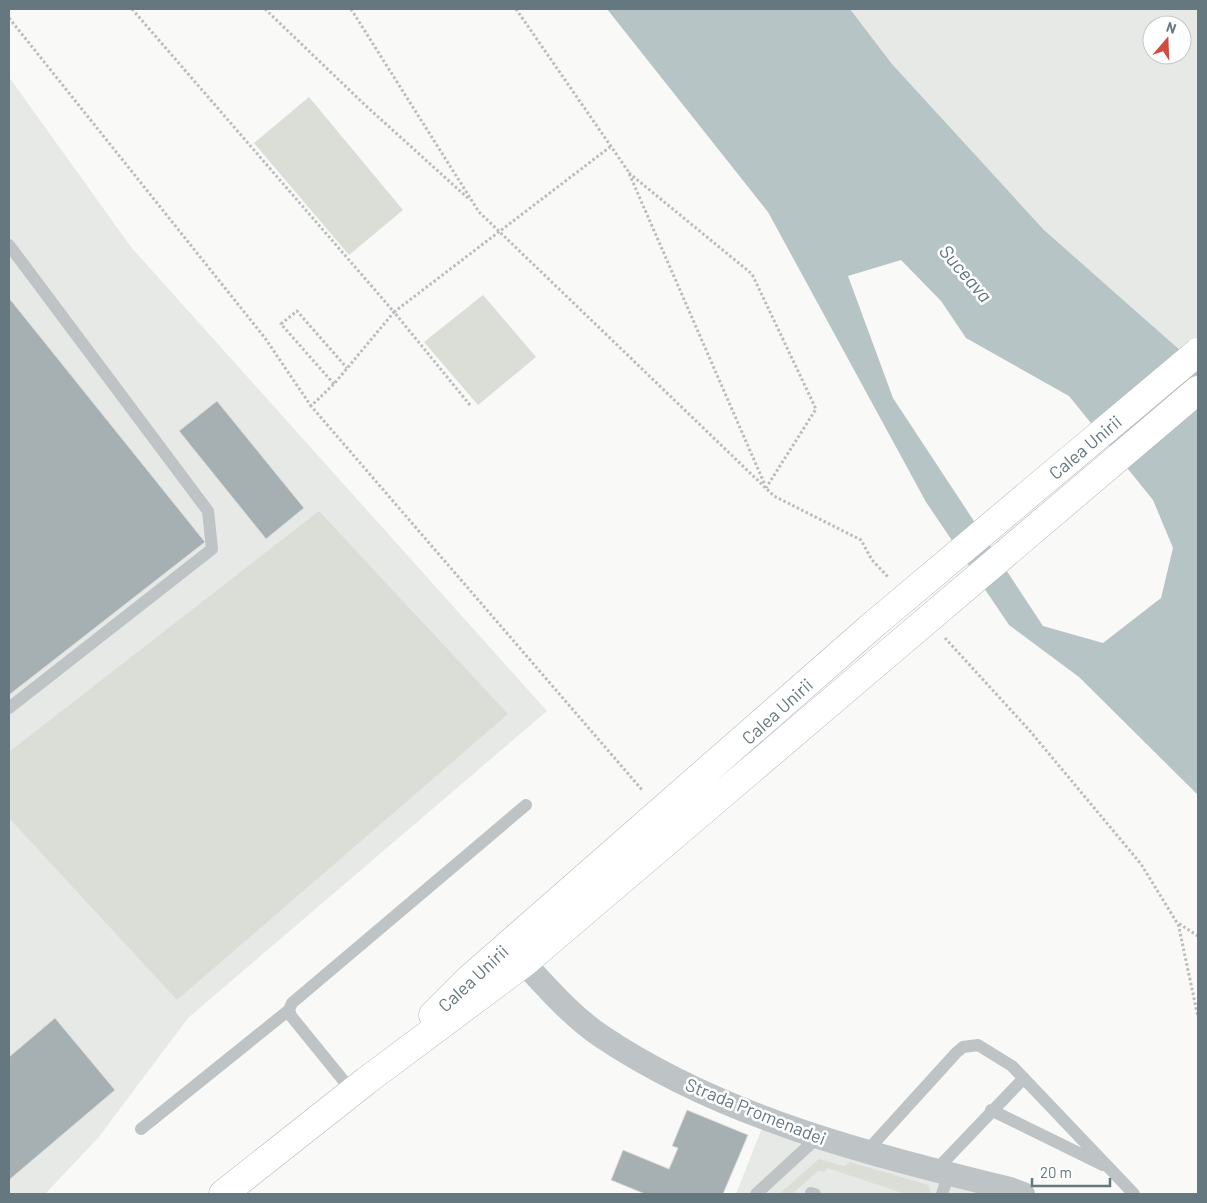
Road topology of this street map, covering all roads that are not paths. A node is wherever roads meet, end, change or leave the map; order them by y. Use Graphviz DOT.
graph roads {
  1 [pos="9,245"];
  2 [pos="1198,352"];
  3 [pos="1198,390"];
  4 [pos="9,708"];
  5 [pos="526,804"];
  6 [pos="516,954"];
  7 [pos="289,1010"];
  8 [pos="1024,1078"];
  9 [pos="359,1086"];
  10 [pos="991,1110"];
  11 [pos="141,1129"];
  12 [pos="817,1138"];
  13 [pos="866,1152"];
  14 [pos="1111,1169"];
  15 [pos="942,1179"];
  16 [pos="223,1194"];
  17 [pos="756,1194"];
  18 [pos="1023,1194"];
  19 [pos="1134,1194"];
  1 -- 4 [label="lane"];
  2 -- 6 [label="main road, Calea Unirii, bridge"];
  3 -- 6 [label="main road, Calea Unirii, bridge"];
  5 -- 7 [label="lane"];
  6 -- 9 [label="main road, Calea Unirii"];
  6 -- 12 [label="street, Strada Promenadei"];
  7 -- 9 [label="lane"];
  7 -- 11 [label="lane"];
  8 -- 10 [label="lane"];
  8 -- 13 [label="lane"];
  8 -- 14 [label="lane"];
  9 -- 16 [label="main road, Calea Unirii"];
  10 -- 14 [label="lane"];
  10 -- 15 [label="lane"];
  12 -- 13 [label="street, Strada Promenadei"];
  12 -- 17 [label="lane"];
  13 -- 15 [label="street, Strada Promenadei"];
  14 -- 19 [label="lane"];
  15 -- 18 [label="street, Strada Promenadei"];
}
